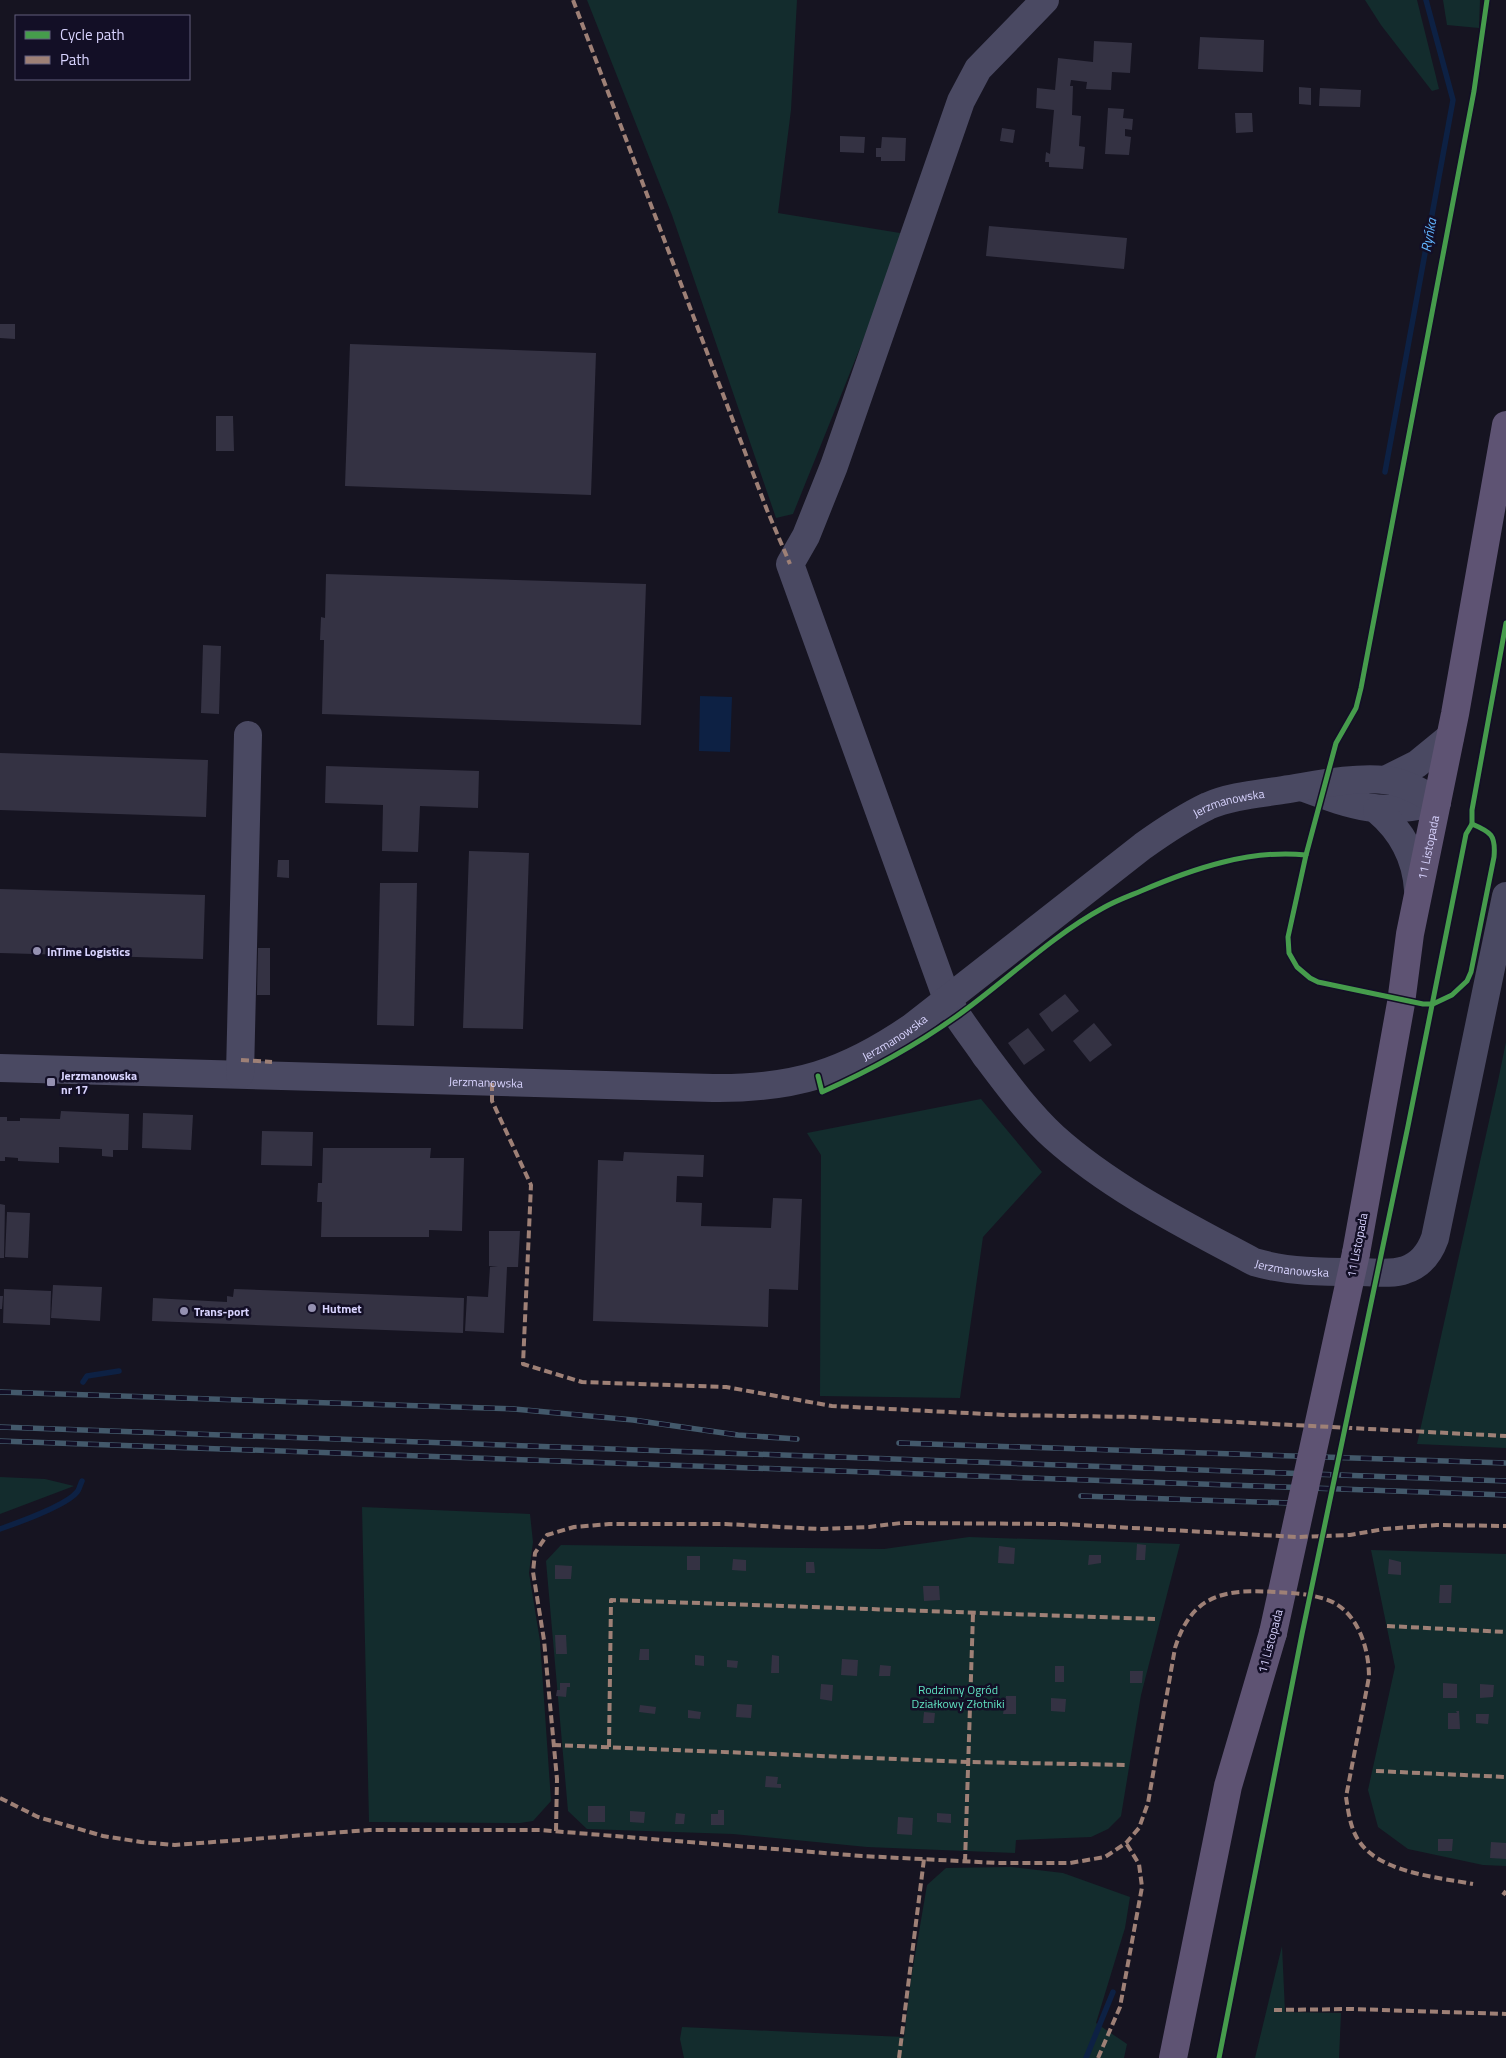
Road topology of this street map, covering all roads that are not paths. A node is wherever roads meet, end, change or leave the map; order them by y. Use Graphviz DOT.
graph roads {
  1 [pos="1045,0"];
  2 [pos="1506,425"];
  3 [pos="248,735"];
  4 [pos="1450,737"];
  5 [pos="1385,780"];
  6 [pos="1303,787"];
  7 [pos="1437,802"];
  8 [pos="1377,810"];
  9 [pos="1418,890"];
  10 [pos="1506,896"];
  11 [pos="947,998"];
  12 [pos="0,1068"];
  13 [pos="240,1074"];
  14 [pos="1173,2058"];
  1 -- 11 [label="street"];
  2 -- 4 [label="main road, 11 Listopada"];
  3 -- 13 [label="street"];
  4 -- 5 [label="street, Jerzmanowska"];
  4 -- 7 [label="main road, 11 Listopada"];
  5 -- 6 [label="street, Jerzmanowska"];
  5 -- 7 [label="street, Jerzmanowska"];
  6 -- 8 [label="street"];
  6 -- 11 [label="street, Jerzmanowska"];
  7 -- 8 [label="street"];
  7 -- 9 [label="main road, 11 Listopada"];
  8 -- 9 [label="street"];
  9 -- 14 [label="main road, 11 Listopada, bridge"];
  10 -- 11 [label="street, Jerzmanowska"];
  11 -- 13 [label="street, Jerzmanowska"];
  12 -- 13 [label="street, Jerzmanowska"];
}
